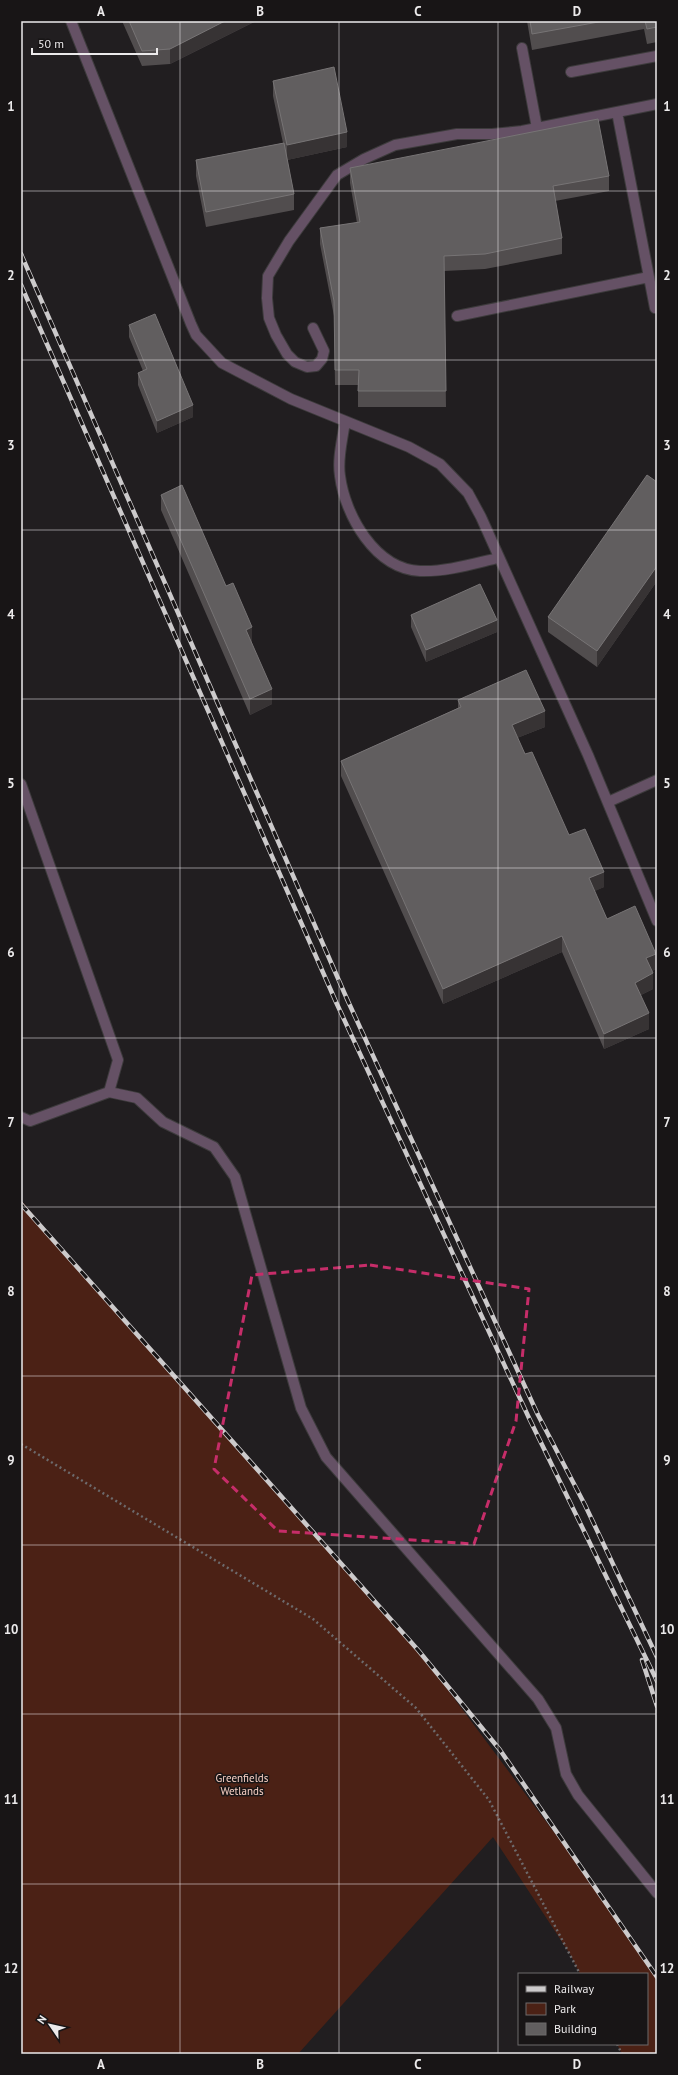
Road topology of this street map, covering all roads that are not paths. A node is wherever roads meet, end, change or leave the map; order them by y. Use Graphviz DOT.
graph roads {
  1 [pos="71,21"];
  2 [pos="522,48"];
  3 [pos="657,56"];
  4 [pos="571,72"];
  5 [pos="657,104"];
  6 [pos="617,112"];
  7 [pos="537,128"];
  8 [pos="649,277"];
  9 [pos="655,308"];
  10 [pos="457,316"];
  11 [pos="313,328"];
  12 [pos="345,421"];
  13 [pos="498,558"];
  14 [pos="657,780"];
  15 [pos="21,784"];
  16 [pos="608,802"];
  17 [pos="657,921"];
  18 [pos="109,1092"];
  19 [pos="21,1117"];
  20 [pos="657,1893"];
  1 -- 12 [label="lane"];
  2 -- 7 [label="lane"];
  3 -- 4 [label="lane"];
  5 -- 6 [label="lane"];
  6 -- 7 [label="lane"];
  6 -- 8 [label="lane"];
  7 -- 11 [label="lane"];
  8 -- 9 [label="lane"];
  8 -- 10 [label="lane"];
  12 -- 13 [label="lane"];
  12 -- 13 [label="lane"];
  13 -- 16 [label="lane"];
  14 -- 16 [label="lane"];
  15 -- 18 [label="lane"];
  16 -- 17 [label="lane"];
  18 -- 19 [label="lane"];
  18 -- 20 [label="lane"];
}
